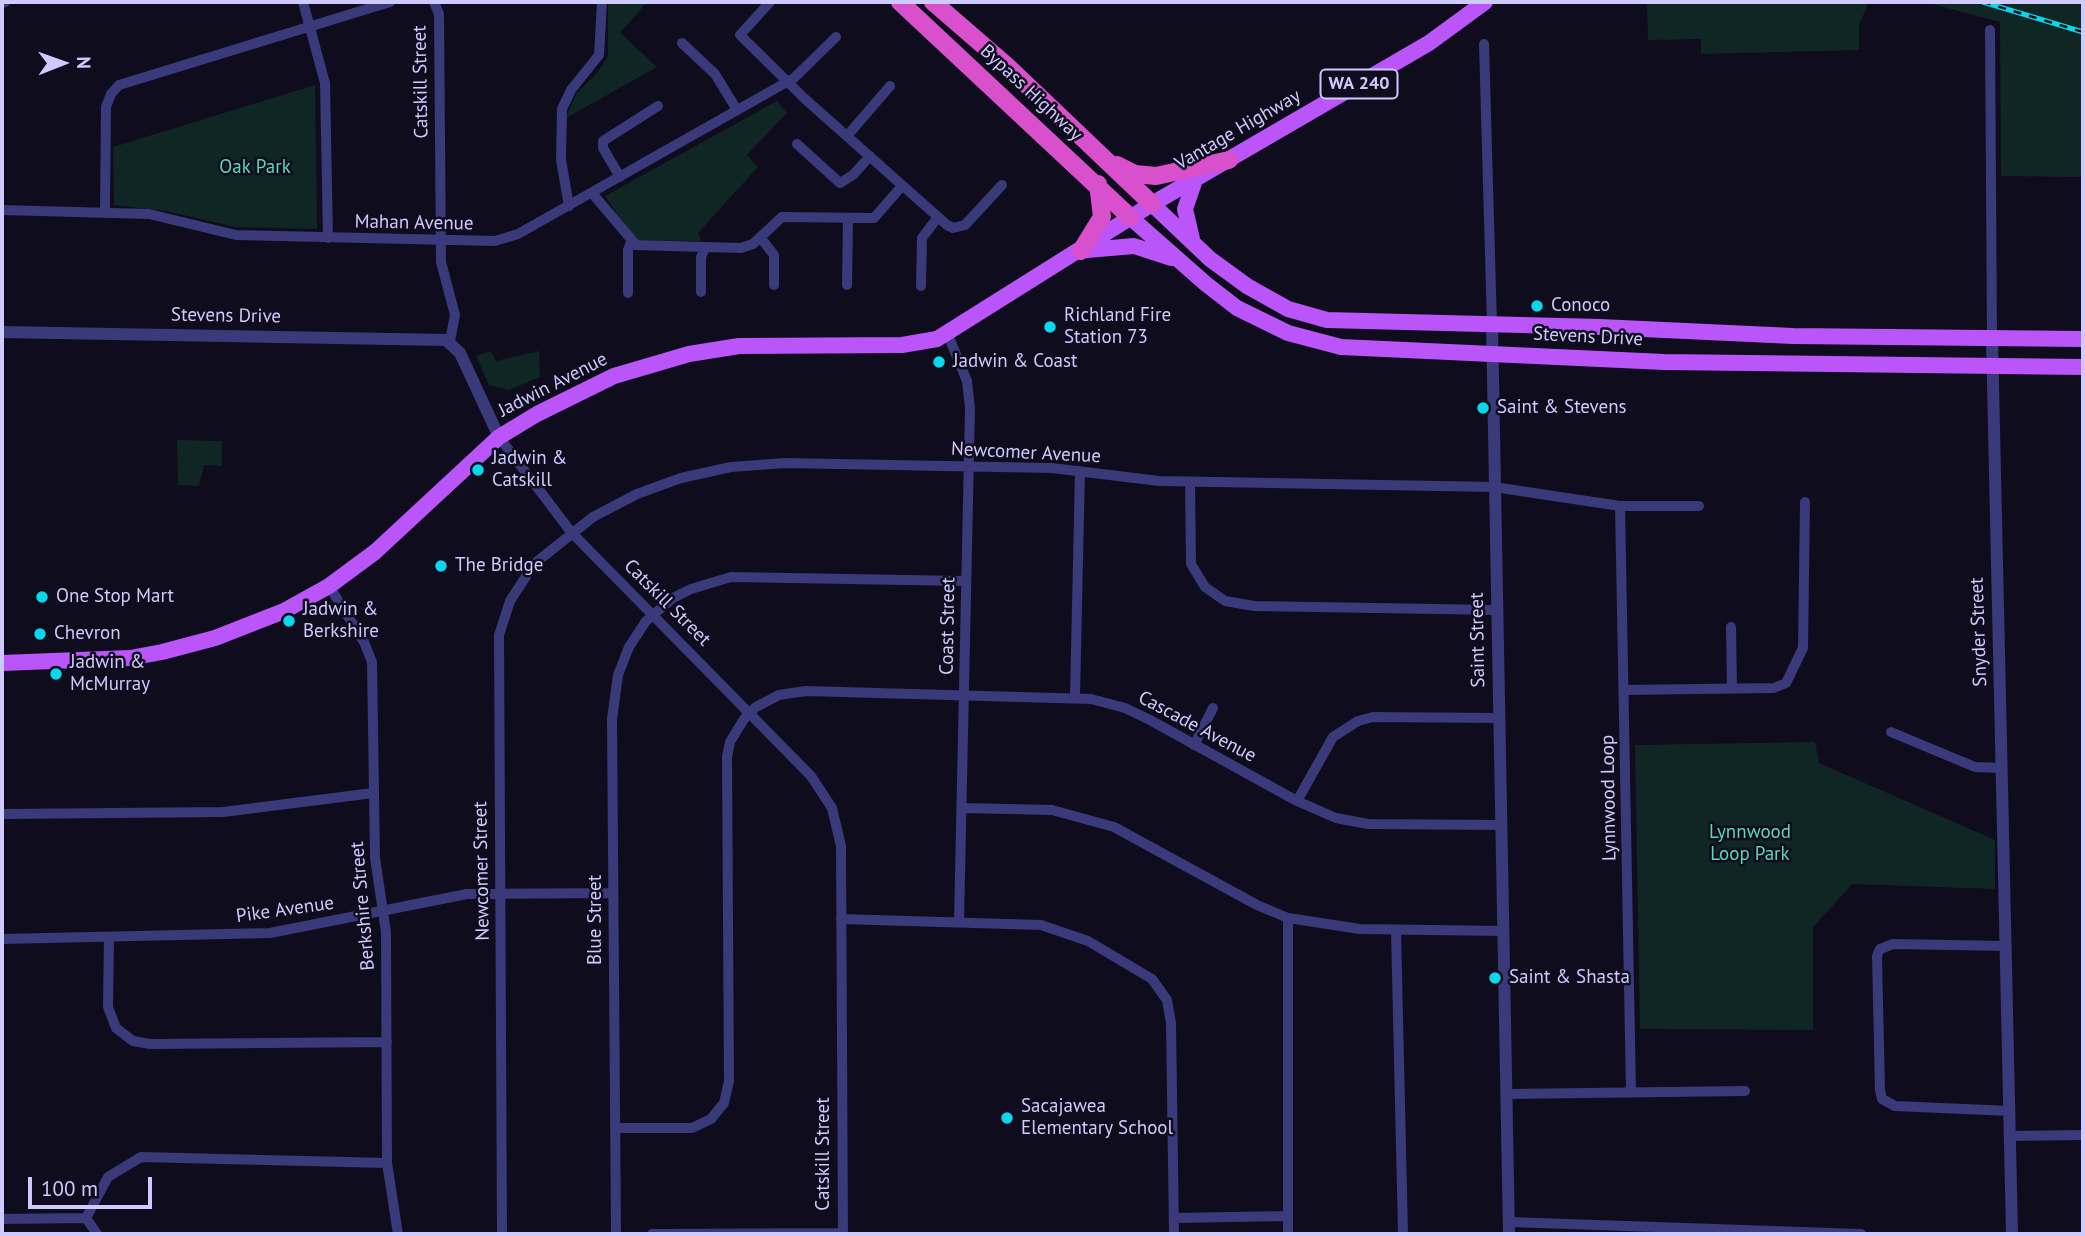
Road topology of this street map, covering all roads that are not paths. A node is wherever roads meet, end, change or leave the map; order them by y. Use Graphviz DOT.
graph roads {
  1 [pos="303,2"];
  2 [pos="390,2"];
  3 [pos="434,2"];
  4 [pos="602,2"];
  5 [pos="770,2"];
  6 [pos="900,2"];
  7 [pos="933,2"];
  8 [pos="1485,2"];
  9 [pos="311,26"];
  10 [pos="1990,30"];
  11 [pos="836,37"];
  12 [pos="682,43"];
  13 [pos="1484,44"];
  14 [pos="787,83"];
  15 [pos="890,86"];
  16 [pos="658,106"];
  17 [pos="737,110"];
  18 [pos="847,136"];
  19 [pos="797,144"];
  20 [pos="870,156"];
  21 [pos="1104,159"];
  22 [pos="1228,160"];
  23 [pos="620,177"];
  24 [pos="1195,180"];
  25 [pos="1098,184"];
  26 [pos="1002,185"];
  27 [pos="902,186"];
  28 [pos="592,193"];
  29 [pos="1153,204"];
  30 [pos="569,206"];
  31 [pos="2,210"];
  32 [pos="105,211"];
  33 [pos="938,218"];
  34 [pos="1131,218"];
  35 [pos="848,219"];
  36 [pos="760,237"];
  37 [pos="328,238"];
  38 [pos="441,241"];
  39 [pos="631,242"];
  40 [pos="1192,242"];
  41 [pos="705,248"];
  42 [pos="1082,251"];
  43 [pos="1180,261"];
  44 [pos="774,285"];
  45 [pos="847,285"];
  46 [pos="921,286"];
  47 [pos="701,292"];
  48 [pos="628,293"];
  49 [pos="1492,325"];
  50 [pos="2,332"];
  51 [pos="948,335"];
  52 [pos="1992,339"];
  53 [pos="2083,339"];
  54 [pos="450,341"];
  55 [pos="1492,353"];
  56 [pos="1992,365"];
  57 [pos="2083,367"];
  58 [pos="499,436"];
  59 [pos="968,466"];
  60 [pos="1080,471"];
  61 [pos="1190,482"];
  62 [pos="1494,488"];
  63 [pos="1805,502"];
  64 [pos="1619,506"];
  65 [pos="1699,506"];
  66 [pos="571,532"];
  67 [pos="966,581"];
  68 [pos="328,586"];
  69 [pos="1496,610"];
  70 [pos="652,615"];
  71 [pos="1731,627"];
  72 [pos="2,663"];
  73 [pos="1732,689"];
  74 [pos="1624,690"];
  75 [pos="964,694"];
  76 [pos="1075,696"];
  77 [pos="1213,708"];
  78 [pos="749,714"];
  79 [pos="1498,718"];
  80 [pos="1891,732"];
  81 [pos="1194,745"];
  82 [pos="2002,768"];
  83 [pos="373,793"];
  84 [pos="1297,801"];
  85 [pos="962,808"];
  86 [pos="2,814"];
  87 [pos="1500,825"];
  88 [pos="500,893"];
  89 [pos="613,893"];
  90 [pos="384,910"];
  91 [pos="1288,918"];
  92 [pos="841,919"];
  93 [pos="959,922"];
  94 [pos="1396,930"];
  95 [pos="1503,931"];
  96 [pos="108,937"];
  97 [pos="2,939"];
  98 [pos="2006,946"];
  99 [pos="387,1042"];
  100 [pos="1631,1091"];
  101 [pos="1745,1091"];
  102 [pos="1506,1094"];
  103 [pos="2010,1111"];
  104 [pos="615,1128"];
  105 [pos="2083,1135"];
  106 [pos="2010,1136"];
  107 [pos="387,1163"];
  108 [pos="1287,1216"];
  109 [pos="86,1218"];
  110 [pos="1174,1218"];
  111 [pos="2,1219"];
  112 [pos="1509,1228"];
  113 [pos="1624,1230"];
  114 [pos="1734,1232"];
  115 [pos="97,1234"];
  116 [pos="398,1234"];
  117 [pos="502,1234"];
  118 [pos="616,1234"];
  119 [pos="652,1234"];
  120 [pos="843,1234"];
  121 [pos="1174,1234"];
  122 [pos="1288,1234"];
  123 [pos="1403,1234"];
  124 [pos="1844,1234"];
  125 [pos="1861,1234"];
  126 [pos="2012,1234"];
  1 -- 9 [label="street"];
  2 -- 9 [label="street"];
  3 -- 38 [label="street, Catskill Street"];
  4 -- 30 [label="street"];
  5 -- 14 [label="street"];
  6 -- 25 [label="highway, Bypass Highway"];
  7 -- 21 [label="highway, Bypass Highway / WA 240"];
  8 -- 22 [label="main road, Vantage Highway / WA 240"];
  9 -- 32 [label="street"];
  9 -- 37 [label="street"];
  10 -- 52 [label="street, Snyder Street"];
  11 -- 14 [label="street, Mahan Avenue"];
  12 -- 17 [label="street"];
  13 -- 49 [label="street, Saint Street"];
  14 -- 17 [label="street, Mahan Avenue"];
  14 -- 18 [label="street"];
  15 -- 18 [label="street"];
  16 -- 23 [label="street"];
  17 -- 23 [label="street, Mahan Avenue"];
  18 -- 20 [label="street"];
  19 -- 20 [label="street"];
  20 -- 27 [label="street"];
  21 -- 22 [label="highway, WA 240"];
  21 -- 29 [label="highway, Bypass Highway"];
  22 -- 24 [label="main road, Vantage Highway / WA 240"];
  23 -- 28 [label="street, Mahan Avenue"];
  24 -- 29 [label="main road, Vantage Highway / WA 240"];
  24 -- 40 [label="main road"];
  25 -- 34 [label="highway, Bypass Highway"];
  25 -- 42 [label="highway"];
  26 -- 33 [label="street"];
  27 -- 33 [label="street"];
  27 -- 35 [label="street"];
  28 -- 30 [label="street, Mahan Avenue"];
  28 -- 39 [label="street"];
  29 -- 34 [label="main road, Jadwin Avenue / WA 240"];
  29 -- 40 [label="main road, Stevens Drive"];
  30 -- 38 [label="street, Mahan Avenue"];
  31 -- 32 [label="street, Mahan Avenue"];
  32 -- 37 [label="street, Mahan Avenue"];
  33 -- 46 [label="street"];
  34 -- 42 [label="main road, Jadwin Avenue"];
  34 -- 43 [label="main road, Stevens Drive"];
  35 -- 36 [label="street"];
  35 -- 45 [label="street"];
  36 -- 41 [label="street"];
  36 -- 44 [label="street"];
  37 -- 38 [label="street, Mahan Avenue"];
  38 -- 54 [label="street, Catskill Street"];
  39 -- 41 [label="street"];
  39 -- 48 [label="street"];
  40 -- 49 [label="main road, Stevens Drive"];
  41 -- 47 [label="street"];
  42 -- 43 [label="main road"];
  42 -- 51 [label="main road, Jadwin Avenue"];
  43 -- 55 [label="main road, Stevens Drive"];
  49 -- 52 [label="main road, Stevens Drive"];
  49 -- 55 [label="street, Saint Street"];
  50 -- 54 [label="street, Stevens Drive"];
  51 -- 58 [label="main road, Jadwin Avenue"];
  51 -- 59 [label="street, Coast Street"];
  52 -- 53 [label="main road, Stevens Drive"];
  52 -- 56 [label="street, Snyder Street"];
  54 -- 58 [label="street, Catskill Street"];
  55 -- 56 [label="main road, Stevens Drive"];
  55 -- 62 [label="street, Saint Street"];
  56 -- 57 [label="main road, Stevens Drive"];
  56 -- 82 [label="street, Snyder Street"];
  58 -- 66 [label="street, Catskill Street"];
  58 -- 68 [label="main road, Jadwin Avenue"];
  59 -- 60 [label="street, Newcomer Avenue"];
  59 -- 66 [label="street, Newcomer Avenue"];
  59 -- 67 [label="street, Coast Street"];
  60 -- 61 [label="street, Newcomer Avenue"];
  60 -- 76 [label="street"];
  61 -- 62 [label="street, Newcomer Avenue"];
  61 -- 69 [label="street"];
  62 -- 64 [label="street"];
  62 -- 69 [label="street, Saint Street"];
  63 -- 73 [label="street"];
  64 -- 65 [label="street"];
  64 -- 74 [label="street, Lynnwood Loop"];
  66 -- 70 [label="street, Catskill Street"];
  66 -- 88 [label="street, Newcomer Street"];
  67 -- 70 [label="street"];
  67 -- 75 [label="street, Coast Street"];
  68 -- 72 [label="main road, Jadwin Avenue"];
  68 -- 83 [label="street, Berkshire Street"];
  69 -- 79 [label="street, Saint Street"];
  70 -- 78 [label="street, Catskill Street"];
  70 -- 89 [label="street, Blue Street"];
  71 -- 73 [label="street"];
  73 -- 74 [label="street"];
  74 -- 100 [label="street, Lynnwood Loop"];
  75 -- 76 [label="street, Cascade Avenue"];
  75 -- 78 [label="street, Cascade Avenue"];
  75 -- 85 [label="street, Coast Street"];
  76 -- 81 [label="street, Cascade Avenue"];
  77 -- 81 [label="street"];
  78 -- 92 [label="street, Catskill Street"];
  78 -- 104 [label="street"];
  79 -- 84 [label="street"];
  79 -- 87 [label="street, Saint Street"];
  80 -- 82 [label="street"];
  81 -- 84 [label="street, Cascade Avenue"];
  82 -- 98 [label="street, Snyder Street"];
  83 -- 86 [label="street"];
  83 -- 90 [label="street, Berkshire Street"];
  84 -- 87 [label="street, Cascade Avenue"];
  85 -- 91 [label="street"];
  85 -- 93 [label="street, Coast Street"];
  87 -- 95 [label="street, Saint Street"];
  88 -- 89 [label="street, Pike Avenue"];
  88 -- 90 [label="street, Pike Avenue"];
  88 -- 117 [label="street, Newcomer Street"];
  89 -- 104 [label="street, Blue Street"];
  90 -- 96 [label="street, Pike Avenue"];
  90 -- 99 [label="street, Berkshire Street"];
  91 -- 94 [label="street"];
  91 -- 108 [label="street"];
  92 -- 93 [label="street"];
  92 -- 120 [label="street, Catskill Street"];
  93 -- 110 [label="street"];
  94 -- 95 [label="street"];
  94 -- 123 [label="street"];
  95 -- 102 [label="street, Saint Street"];
  96 -- 97 [label="street, Pike Avenue"];
  96 -- 99 [label="street"];
  98 -- 103 [label="street, Snyder Street"];
  98 -- 103 [label="street"];
  99 -- 107 [label="street, Berkshire Street"];
  100 -- 101 [label="street"];
  100 -- 102 [label="street"];
  102 -- 112 [label="street, Saint Street"];
  103 -- 106 [label="street, Snyder Street"];
  104 -- 118 [label="street, Blue Street"];
  105 -- 106 [label="street"];
  106 -- 126 [label="street, Snyder Street"];
  107 -- 109 [label="street"];
  107 -- 116 [label="street, Berkshire Street"];
  108 -- 110 [label="street"];
  108 -- 122 [label="street"];
  109 -- 111 [label="street"];
  109 -- 115 [label="street"];
  110 -- 121 [label="street"];
  112 -- 113 [label="street"];
  113 -- 114 [label="street"];
  114 -- 124 [label="street"];
  119 -- 120 [label="street"];
  124 -- 125 [label="street"];
}
